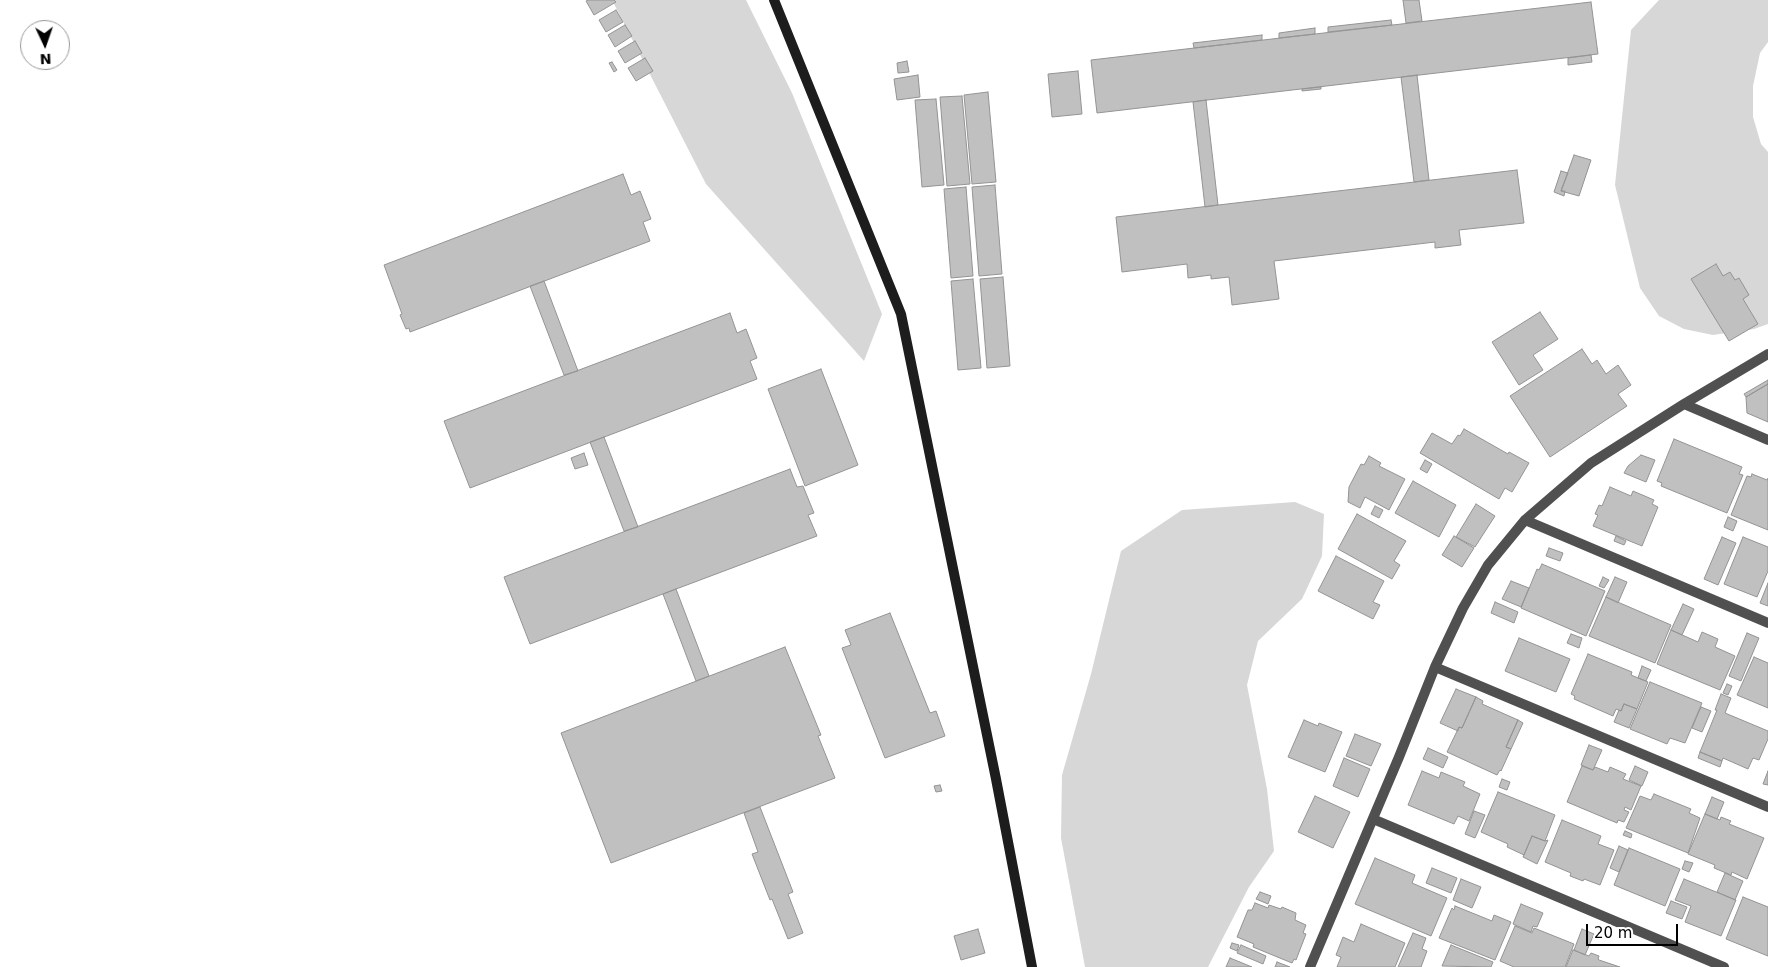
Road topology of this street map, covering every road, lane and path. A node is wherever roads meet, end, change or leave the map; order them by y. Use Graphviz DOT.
graph roads {
  1 [pos="774,0"];
  2 [pos="1768,354"];
  3 [pos="1684,404"];
  4 [pos="1768,440"];
  5 [pos="1525,520"];
  6 [pos="1768,623"];
  7 [pos="1435,667"];
  8 [pos="1768,807"];
  9 [pos="1372,819"];
  10 [pos="1032,967"];
  11 [pos="1310,967"];
  12 [pos="1724,967"];
  1 -- 10 [label="street"];
  2 -- 3 [label="street"];
  3 -- 4 [label="street"];
  3 -- 5 [label="street"];
  5 -- 6 [label="street"];
  5 -- 7 [label="street"];
  7 -- 8 [label="street"];
  7 -- 9 [label="street"];
  9 -- 11 [label="street"];
  9 -- 12 [label="street"];
}
